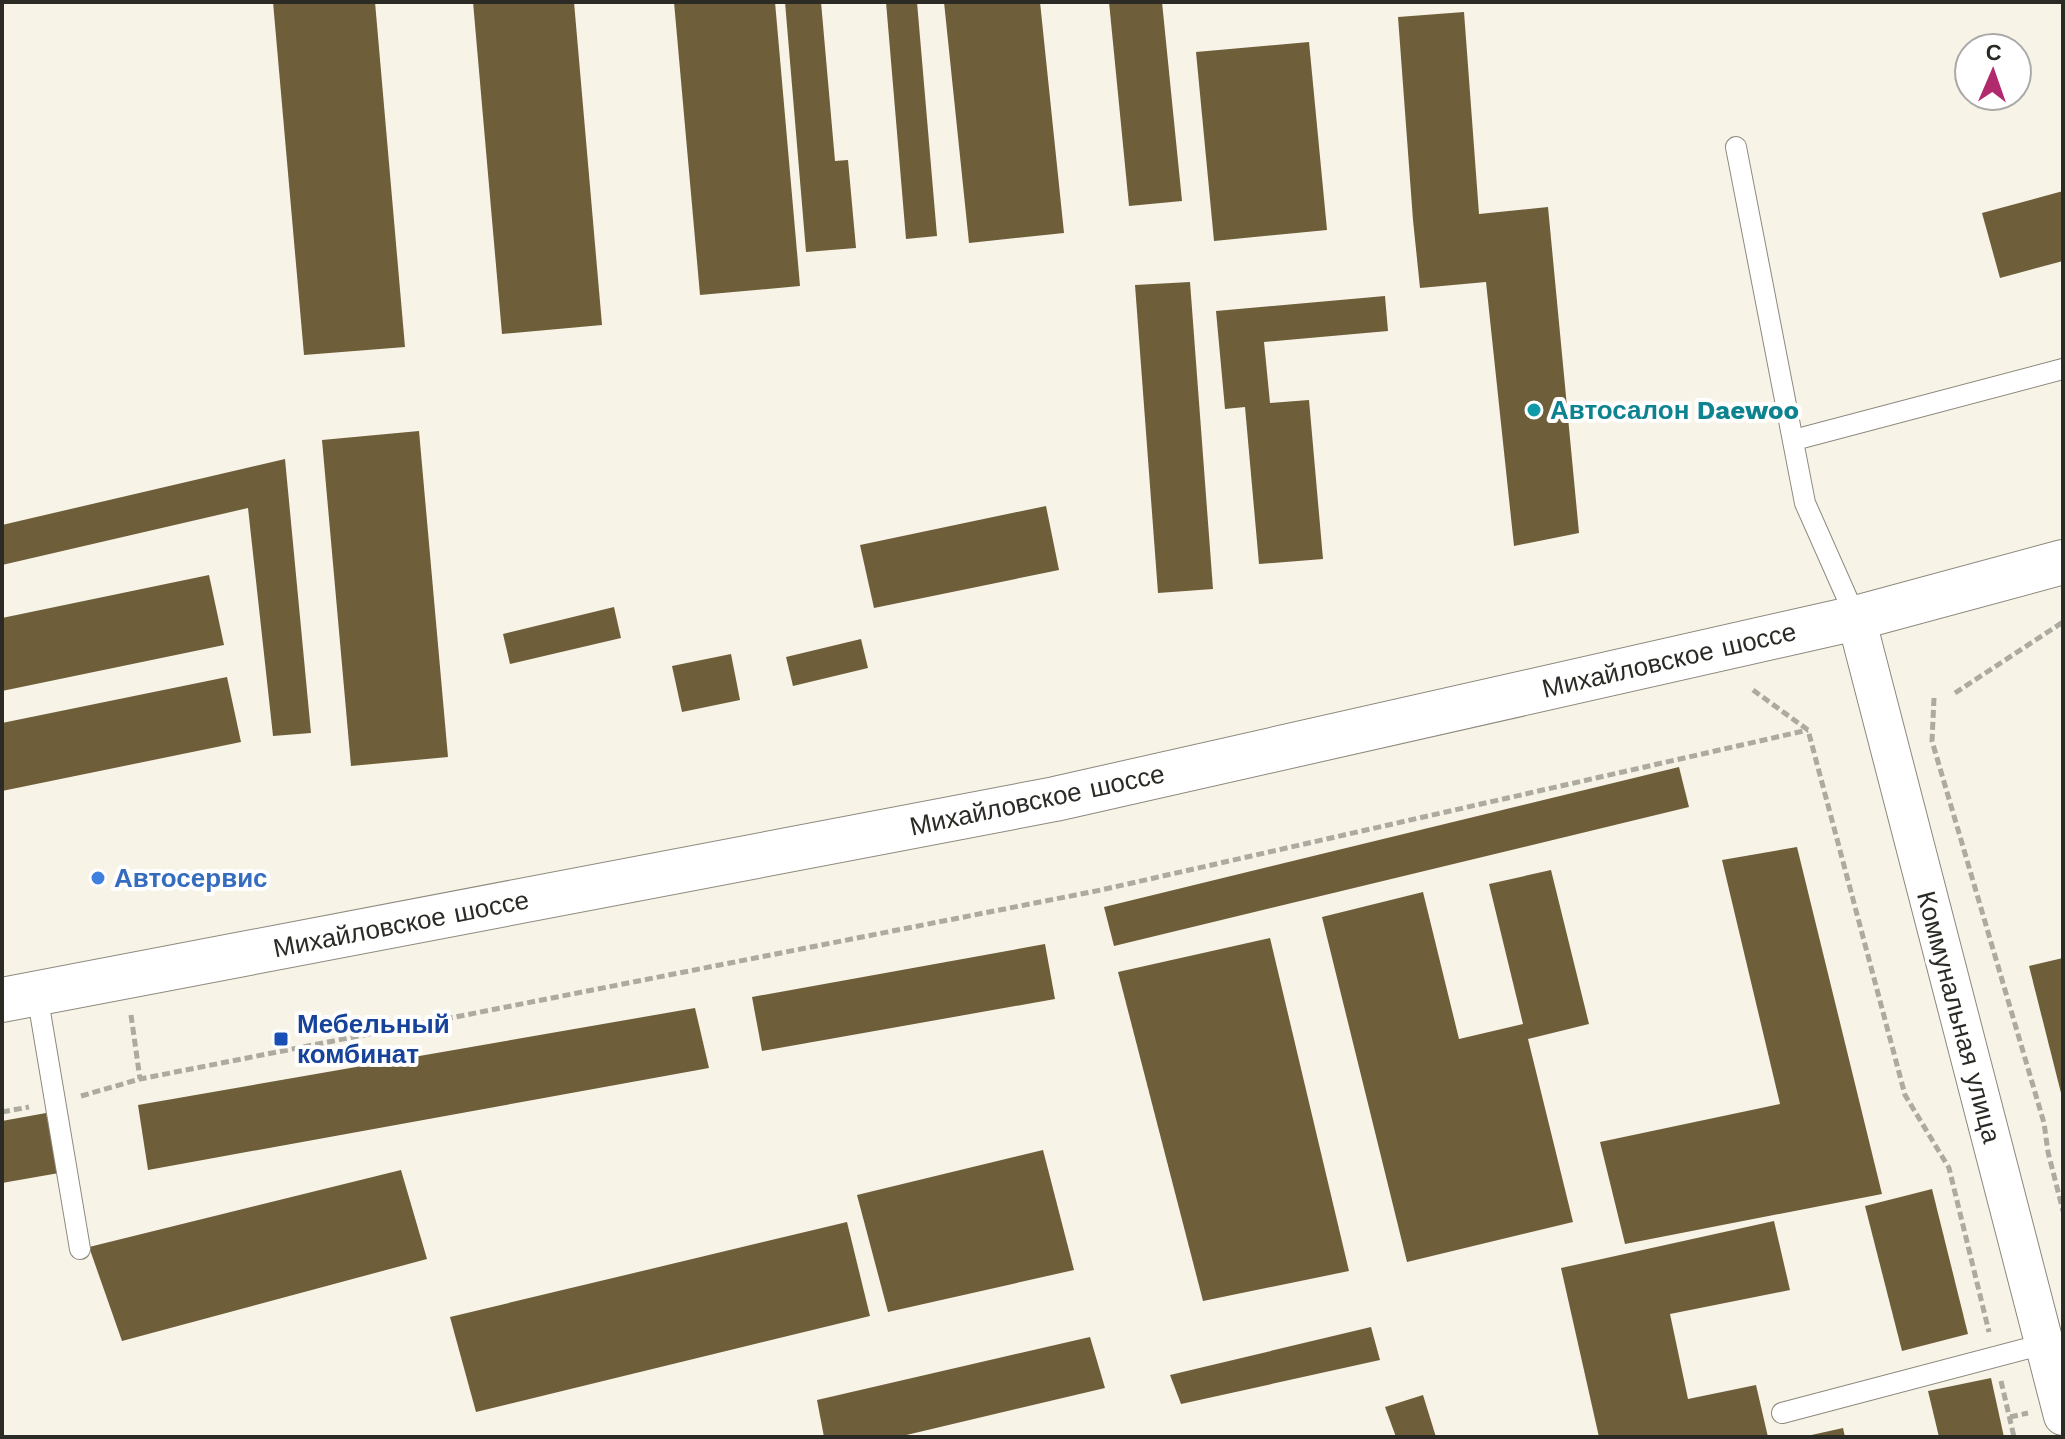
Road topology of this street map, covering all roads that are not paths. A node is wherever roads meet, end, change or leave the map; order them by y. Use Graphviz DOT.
graph roads {
  1 [pos="1736,147"];
  2 [pos="2063,369"];
  3 [pos="1794,440"];
  4 [pos="2063,562"];
  5 [pos="1856,618"];
  6 [pos="20,997"];
  7 [pos="80,1249"];
  8 [pos="2044,1344"];
  9 [pos="1782,1413"];
  10 [pos="2063,1416"];
  1 -- 3 [label="lane"];
  2 -- 3 [label="lane"];
  3 -- 5 [label="lane"];
  4 -- 5 [label="main road, Михайловское шоссе"];
  5 -- 6 [label="main road, Михайловское шоссе"];
  5 -- 8 [label="street, Коммунальная улица"];
  6 -- 7 [label="lane"];
  8 -- 9 [label="lane"];
  8 -- 10 [label="street, Коммунальная улица"];
}
